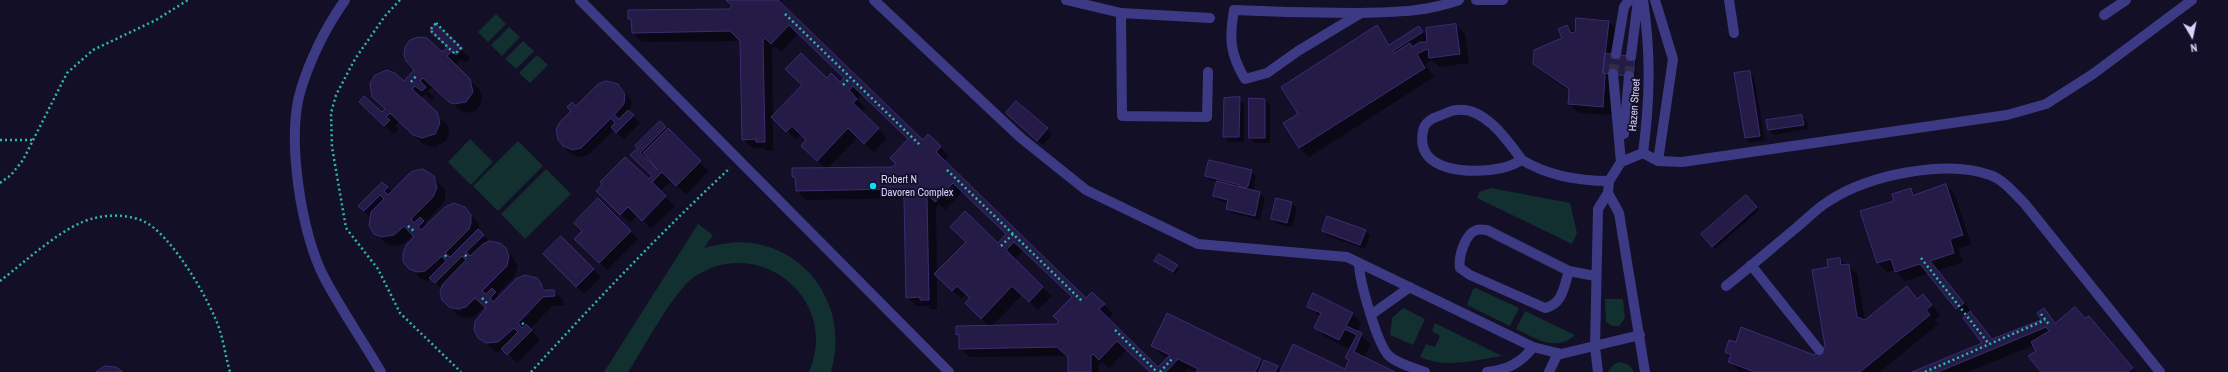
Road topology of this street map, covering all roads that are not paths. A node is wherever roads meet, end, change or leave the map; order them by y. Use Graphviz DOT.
graph roads {
  1 [pos="346,0"];
  2 [pos="580,0"];
  3 [pos="874,0"];
  4 [pos="1066,0"];
  5 [pos="1460,0"];
  6 [pos="1476,0"];
  7 [pos="1503,0"];
  8 [pos="1629,0"];
  9 [pos="1638,0"];
  10 [pos="1643,0"];
  11 [pos="1655,0"];
  12 [pos="1729,0"];
  13 [pos="2126,0"];
  14 [pos="2192,0"];
  15 [pos="1437,4"];
  16 [pos="1121,12"];
  17 [pos="1361,13"];
  18 [pos="2104,15"];
  19 [pos="1210,18"];
  20 [pos="1734,33"];
  21 [pos="1616,54"];
  22 [pos="1631,56"];
  23 [pos="1208,72"];
  24 [pos="1613,74"];
  25 [pos="1629,76"];
  26 [pos="1643,153"];
  27 [pos="1522,160"];
  28 [pos="1658,161"];
  29 [pos="1621,162"];
  30 [pos="1609,181"];
  31 [pos="1608,192"];
  32 [pos="1359,263"];
  33 [pos="1751,265"];
  34 [pos="1569,271"];
  35 [pos="1595,276"];
  36 [pos="1726,286"];
  37 [pos="1410,287"];
  38 [pos="1372,314"];
  39 [pos="1640,335"];
  40 [pos="1533,347"];
  41 [pos="1595,347"];
  42 [pos="1819,350"];
  43 [pos="1558,353"];
  44 [pos="381,372"];
  45 [pos="949,372"];
  46 [pos="1425,372"];
  47 [pos="1487,372"];
  48 [pos="1549,372"];
  49 [pos="1598,372"];
  50 [pos="1645,372"];
  51 [pos="2160,372"];
  1 -- 44 [label="street"];
  2 -- 45 [label="street"];
  3 -- 32 [label="street"];
  4 -- 16 [label="street"];
  5 -- 15 [label="street"];
  6 -- 7 [label="street"];
  8 -- 21 [label="street"];
  9 -- 22 [label="street"];
  10 -- 26 [label="street, Hazen Street"];
  11 -- 28 [label="street"];
  12 -- 20 [label="street"];
  13 -- 18 [label="street"];
  14 -- 28 [label="street"];
  15 -- 17 [label="street"];
  16 -- 19 [label="street"];
  16 -- 23 [label="street"];
  17 -- 17 [label="street"];
  24 -- 29 [label="street"];
  25 -- 29 [label="street"];
  26 -- 28 [label="street"];
  26 -- 29 [label="street"];
  27 -- 27 [label="street"];
  27 -- 30 [label="street"];
  29 -- 30 [label="street"];
  30 -- 31 [label="street"];
  31 -- 35 [label="street"];
  31 -- 39 [label="street"];
  32 -- 37 [label="street"];
  32 -- 38 [label="street"];
  33 -- 36 [label="street"];
  33 -- 42 [label="street"];
  33 -- 51 [label="street"];
  34 -- 34 [label="street"];
  34 -- 35 [label="street"];
  35 -- 41 [label="street"];
  37 -- 38 [label="street"];
  37 -- 40 [label="street"];
  38 -- 46 [label="street"];
  39 -- 41 [label="street"];
  39 -- 50 [label="street"];
  40 -- 43 [label="street"];
  40 -- 47 [label="street"];
  41 -- 43 [label="street"];
  41 -- 49 [label="street"];
  43 -- 48 [label="street"];
}
